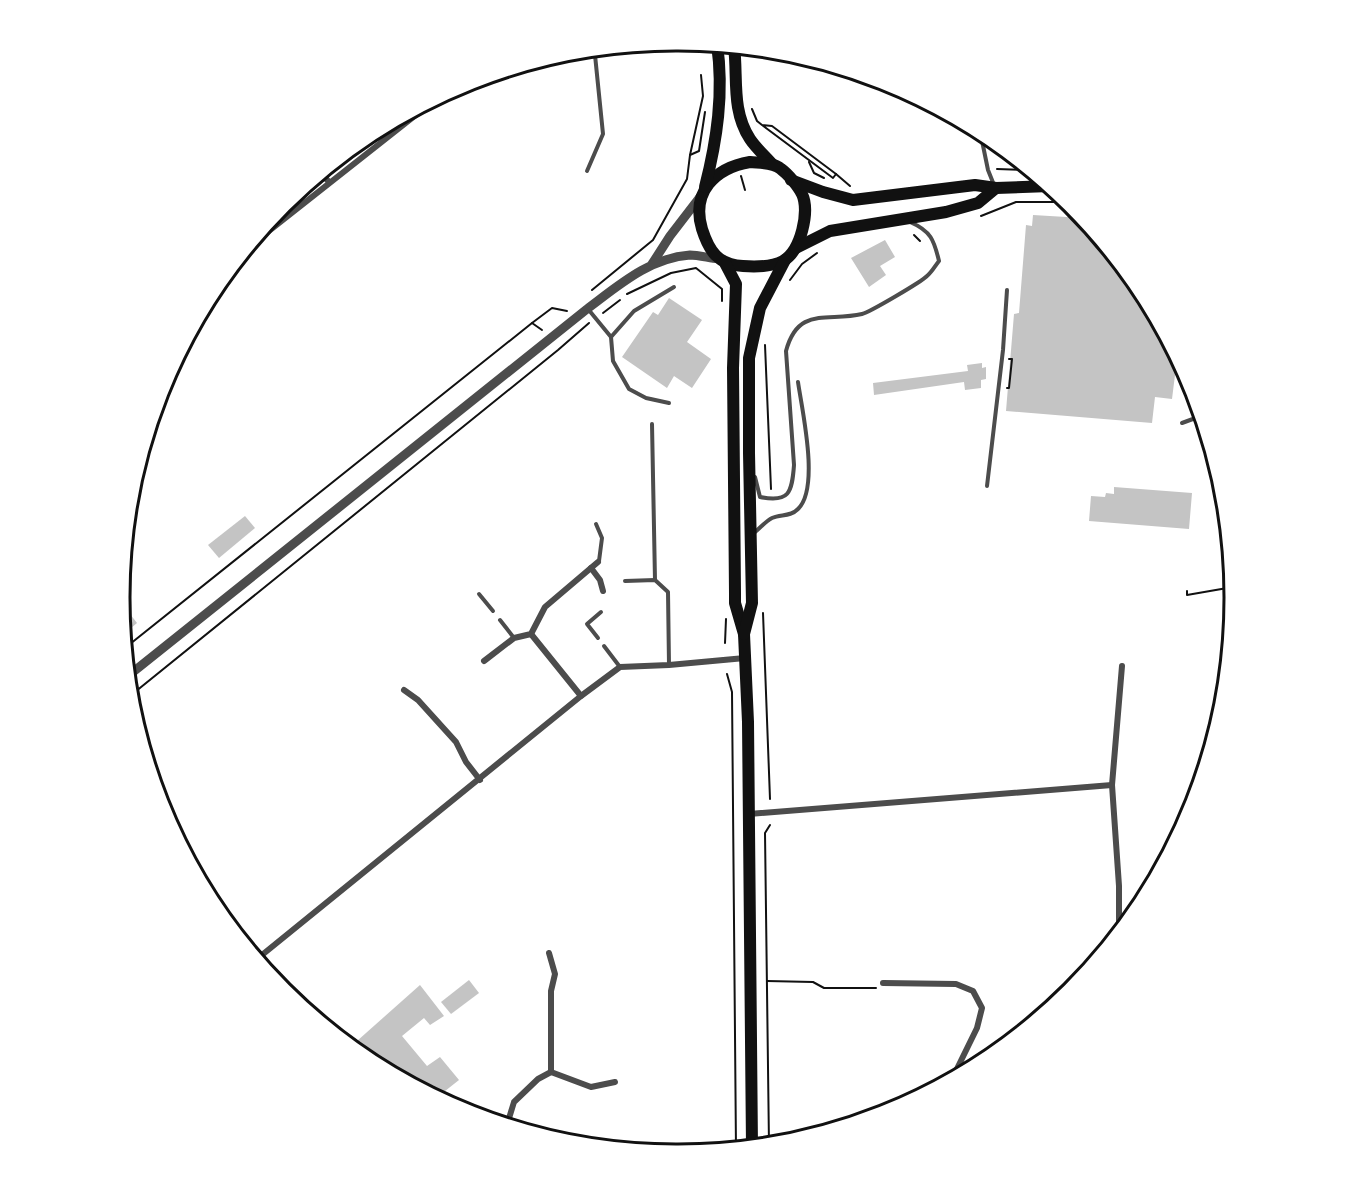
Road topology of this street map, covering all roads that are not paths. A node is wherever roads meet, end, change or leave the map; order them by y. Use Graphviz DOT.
graph roads {
  1 [pos="718,53"];
  2 [pos="734,54"];
  3 [pos="595,58"];
  4 [pos="403,124"];
  5 [pos="983,144"];
  6 [pos="772,164"];
  7 [pos="587,171"];
  8 [pos="327,179"];
  9 [pos="790,180"];
  10 [pos="329,182"];
  11 [pos="1037,187"];
  12 [pos="996,189"];
  13 [pos="703,192"];
  14 [pos="284,218"];
  15 [pos="900,218"];
  16 [pos="796,248"];
  17 [pos="785,260"];
  18 [pos="721,261"];
  19 [pos="652,264"];
  20 [pos="674,287"];
  21 [pos="1007,290"];
  22 [pos="587,309"];
  23 [pos="611,337"];
  24 [pos="798,382"];
  25 [pos="669,403"];
  26 [pos="1193,419"];
  27 [pos="1182,423"];
  28 [pos="652,424"];
  29 [pos="748,453"];
  30 [pos="987,486"];
  31 [pos="596,524"];
  32 [pos="751,535"];
  33 [pos="598,562"];
  34 [pos="591,568"];
  35 [pos="655,580"];
  36 [pos="625,581"];
  37 [pos="603,591"];
  38 [pos="479,594"];
  39 [pos="493,611"];
  40 [pos="601,612"];
  41 [pos="500,620"];
  42 [pos="531,634"];
  43 [pos="744,634"];
  44 [pos="514,638"];
  45 [pos="598,638"];
  46 [pos="604,646"];
  47 [pos="745,658"];
  48 [pos="484,661"];
  49 [pos="669,665"];
  50 [pos="620,666"];
  51 [pos="1122,666"];
  52 [pos="135,670"];
  53 [pos="404,690"];
  54 [pos="581,696"];
  55 [pos="480,780"];
  56 [pos="1112,785"];
  57 [pos="749,814"];
  58 [pos="1119,918"];
  59 [pos="549,953"];
  60 [pos="263,954"];
  61 [pos="883,983"];
  62 [pos="958,1066"];
  63 [pos="550,1072"];
  64 [pos="615,1082"];
  65 [pos="509,1117"];
  66 [pos="752,1138"];
  1 -- 13 [label="main road"];
  2 -- 6 [label="main road"];
  3 -- 7 [label="lane"];
  4 -- 10 [label="street"];
  5 -- 12 [label="lane"];
  6 -- 9 [label="main road"];
  6 -- 13 [label="main road"];
  8 -- 10 [label="street"];
  9 -- 12 [label="main road"];
  9 -- 16 [label="main road"];
  10 -- 14 [label="street"];
  11 -- 12 [label="main road"];
  12 -- 15 [label="main road"];
  13 -- 18 [label="main road"];
  13 -- 19 [label="street"];
  15 -- 16 [label="main road"];
  15 -- 29 [label="lane"];
  16 -- 17 [label="main road"];
  17 -- 18 [label="main road"];
  17 -- 29 [label="main road"];
  18 -- 19 [label="street"];
  18 -- 43 [label="main road"];
  19 -- 22 [label="street"];
  20 -- 23 [label="lane"];
  21 -- 30 [label="lane"];
  22 -- 23 [label="lane"];
  22 -- 52 [label="street"];
  23 -- 25 [label="lane"];
  24 -- 32 [label="lane"];
  26 -- 27 [label="lane"];
  28 -- 35 [label="lane"];
  29 -- 32 [label="main road"];
  31 -- 33 [label="lane"];
  32 -- 43 [label="main road"];
  33 -- 34 [label="street"];
  34 -- 37 [label="street"];
  34 -- 42 [label="street"];
  35 -- 36 [label="lane"];
  35 -- 49 [label="lane"];
  38 -- 39 [label="lane"];
  40 -- 45 [label="lane"];
  41 -- 44 [label="lane"];
  42 -- 44 [label="street"];
  42 -- 54 [label="street"];
  43 -- 47 [label="main road"];
  44 -- 48 [label="street"];
  46 -- 50 [label="lane"];
  47 -- 49 [label="street"];
  47 -- 57 [label="main road"];
  49 -- 50 [label="street"];
  50 -- 54 [label="street"];
  51 -- 56 [label="street"];
  53 -- 55 [label="street"];
  54 -- 55 [label="street"];
  55 -- 60 [label="street"];
  56 -- 57 [label="street"];
  56 -- 58 [label="street"];
  57 -- 66 [label="main road"];
  59 -- 63 [label="street"];
  61 -- 62 [label="street"];
  63 -- 64 [label="street"];
  63 -- 65 [label="street"];
}
